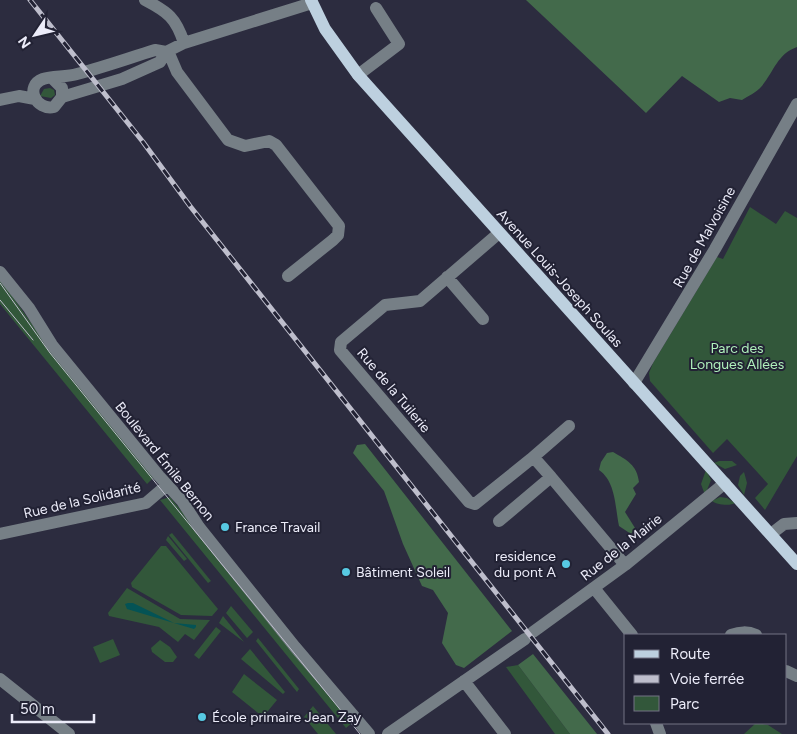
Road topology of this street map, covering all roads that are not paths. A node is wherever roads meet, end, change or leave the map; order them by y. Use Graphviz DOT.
graph roads {
  1 [pos="145,0"];
  2 [pos="312,2"];
  3 [pos="376,8"];
  4 [pos="184,43"];
  5 [pos="167,51"];
  6 [pos="358,75"];
  7 [pos="53,79"];
  8 [pos="34,94"];
  9 [pos="0,95"];
  10 [pos="62,97"];
  11 [pos="0,100"];
  12 [pos="797,104"];
  13 [pos="499,232"];
  14 [pos="0,272"];
  15 [pos="288,276"];
  16 [pos="447,277"];
  17 [pos="482,319"];
  18 [pos="634,383"];
  19 [pos="569,426"];
  20 [pos="531,458"];
  21 [pos="551,477"];
  22 [pos="725,483"];
  23 [pos="167,485"];
  24 [pos="499,521"];
  25 [pos="797,523"];
  26 [pos="0,534"];
  27 [pos="771,534"];
  28 [pos="626,564"];
  29 [pos="797,564"];
  30 [pos="594,588"];
  31 [pos="631,634"];
  32 [pos="737,634"];
  33 [pos="754,634"];
  34 [pos="0,679"];
  35 [pos="464,681"];
  36 [pos="69,734"];
  37 [pos="369,734"];
  38 [pos="388,734"];
  39 [pos="504,734"];
  1 -- 4 [label="street"];
  2 -- 4 [label="street"];
  2 -- 6 [label="main road, Avenue Louis-Joseph Soulas"];
  3 -- 6 [label="street"];
  4 -- 5 [label="street"];
  5 -- 7 [label="street"];
  5 -- 10 [label="street"];
  5 -- 15 [label="street"];
  6 -- 13 [label="main road, Avenue Louis-Joseph Soulas"];
  7 -- 8 [label="street"];
  7 -- 10 [label="street"];
  8 -- 9 [label="street"];
  8 -- 10 [label="street"];
  8 -- 11 [label="street"];
  12 -- 18 [label="street, Rue de Malvoisine"];
  13 -- 16 [label="street, Rue de la Tuilerie"];
  13 -- 18 [label="main road, Avenue Louis-Joseph Soulas"];
  14 -- 23 [label="street, Boulevard Émile Bernon"];
  16 -- 17 [label="street"];
  16 -- 20 [label="street, Rue de la Tuilerie"];
  18 -- 22 [label="main road, Avenue Louis-Joseph Soulas"];
  19 -- 20 [label="street"];
  20 -- 21 [label="street"];
  21 -- 24 [label="street"];
  21 -- 28 [label="street"];
  22 -- 27 [label="main road, Avenue Louis-Joseph Soulas"];
  22 -- 28 [label="street, Rue de la Mairie"];
  23 -- 26 [label="street, Rue de la Solidarité"];
  23 -- 37 [label="street, Boulevard Émile Bernon"];
  25 -- 27 [label="street"];
  27 -- 29 [label="main road, Avenue Louis-Joseph Soulas"];
  28 -- 30 [label="street, Rue de la Mairie"];
  30 -- 31 [label="street"];
  30 -- 35 [label="street, Rue de la Mairie"];
  32 -- 33 [label="street"];
  34 -- 36 [label="street"];
  35 -- 38 [label="street, Rue de la Mairie"];
  35 -- 39 [label="street"];
}
